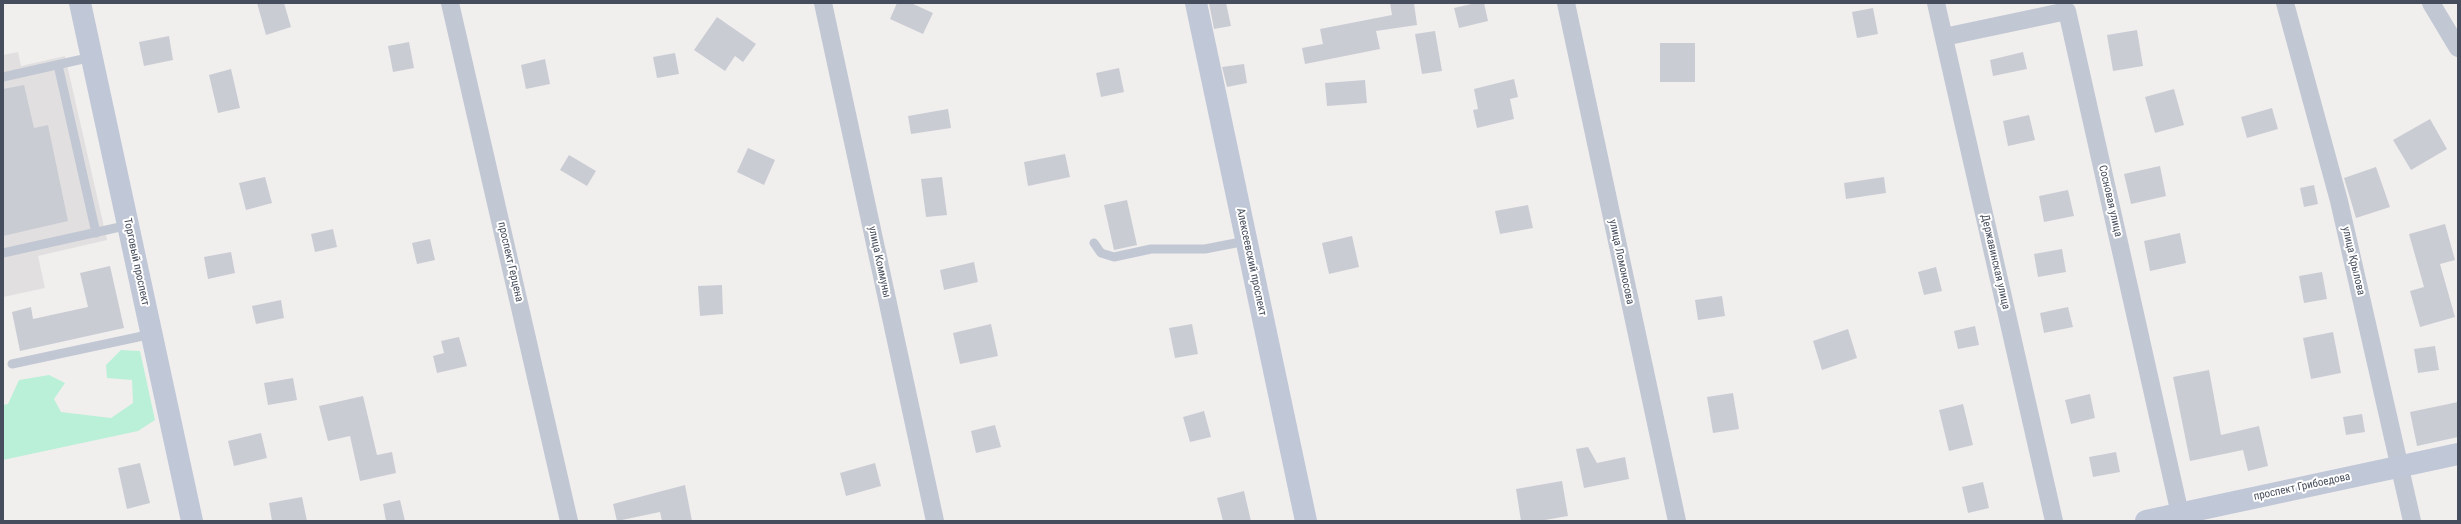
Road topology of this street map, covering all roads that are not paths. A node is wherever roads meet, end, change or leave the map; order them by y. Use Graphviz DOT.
graph roads {
  1 [pos="80,3"];
  2 [pos="450,3"];
  3 [pos="823,3"];
  4 [pos="1196,3"];
  5 [pos="1566,3"];
  6 [pos="1936,3"];
  7 [pos="2285,3"];
  8 [pos="2431,3"];
  9 [pos="1944,37"];
  10 [pos="2458,48"];
  11 [pos="92,57"];
  12 [pos="58,65"];
  13 [pos="3,78"];
  14 [pos="128,226"];
  15 [pos="96,232"];
  16 [pos="1246,240"];
  17 [pos="1094,243"];
  18 [pos="3,253"];
  19 [pos="152,334"];
  20 [pos="12,364"];
  21 [pos="2458,454"];
  22 [pos="2400,466"];
  23 [pos="2180,514"];
  24 [pos="192,521"];
  25 [pos="569,521"];
  26 [pos="935,521"];
  27 [pos="1306,521"];
  28 [pos="1677,521"];
  29 [pos="2054,521"];
  30 [pos="2146,521"];
  31 [pos="2412,521"];
  1 -- 11 [label="street, Торговый проспект"];
  2 -- 25 [label="street, проспект Герцена"];
  3 -- 26 [label="street, улица Коммуны"];
  4 -- 16 [label="street, Алексеевский проспект"];
  5 -- 28 [label="street, улица Ломоносова"];
  6 -- 9 [label="street, Державинская улица"];
  7 -- 22 [label="street, улица Крылова"];
  8 -- 10 [label="street"];
  9 -- 23 [label="street, Сосновая улица"];
  9 -- 29 [label="street, Державинская улица"];
  11 -- 12 [label="lane"];
  11 -- 14 [label="street, Торговый проспект"];
  12 -- 13 [label="lane"];
  12 -- 15 [label="lane"];
  14 -- 15 [label="lane"];
  14 -- 19 [label="street, Торговый проспект"];
  15 -- 18 [label="lane"];
  16 -- 17 [label="lane"];
  16 -- 27 [label="street, Алексеевский проспект"];
  19 -- 20 [label="lane"];
  19 -- 24 [label="street, Торговый проспект"];
  21 -- 22 [label="street, проспект Грибоедова"];
  22 -- 23 [label="street, проспект Грибоедова"];
  22 -- 31 [label="street, улица Крылова"];
  23 -- 30 [label="street, проспект Грибоедова"];
}
